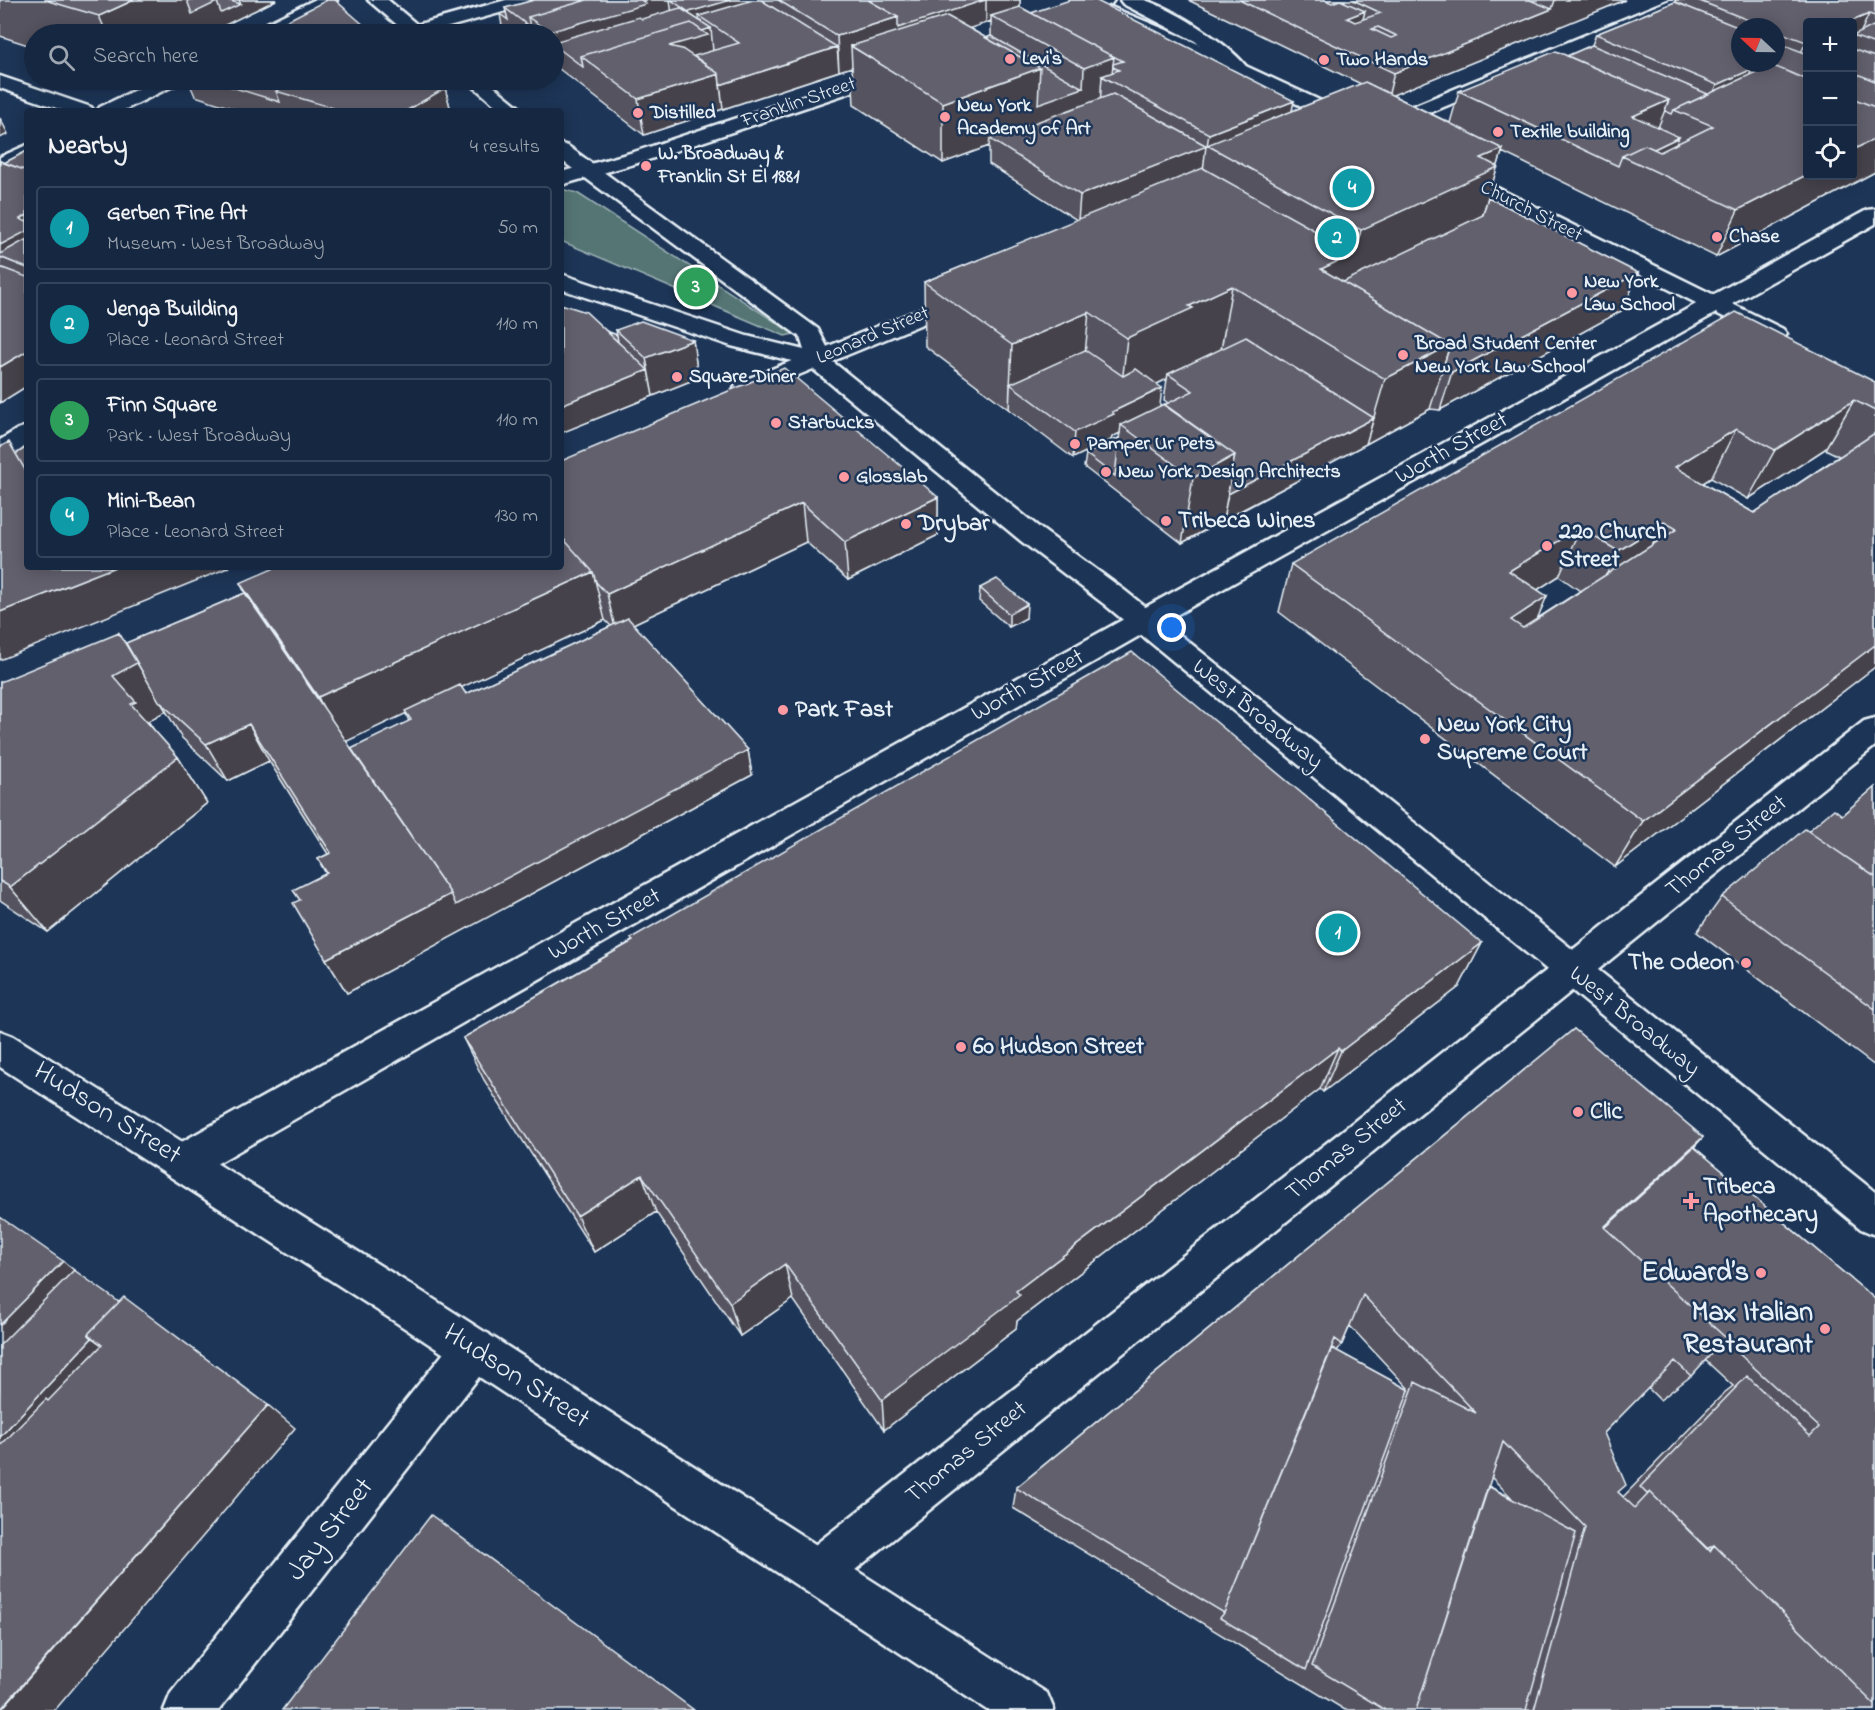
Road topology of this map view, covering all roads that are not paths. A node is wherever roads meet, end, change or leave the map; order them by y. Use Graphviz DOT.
graph roads {
  1 [pos="328,0"];
  2 [pos="377,0"];
  3 [pos="526,0"];
  4 [pos="1129,0"];
  5 [pos="1685,0"];
  6 [pos="1091,2"];
  7 [pos="1042,22"];
  8 [pos="279,24"];
  9 [pos="406,24"];
  10 [pos="447,24"];
  11 [pos="908,67"];
  12 [pos="1239,69"];
  13 [pos="0,82"];
  14 [pos="150,90"];
  15 [pos="488,90"];
  16 [pos="75,108"];
  17 [pos="113,108"];
  18 [pos="510,108"];
  19 [pos="1369,131"];
  20 [pos="1347,140"];
  21 [pos="1393,142"];
  22 [pos="564,152"];
  23 [pos="24,153"];
  24 [pos="1435,164"];
  25 [pos="0,165"];
  26 [pos="589,172"];
  27 [pos="564,178"];
  28 [pos="1875,215"];
  29 [pos="564,282"];
  30 [pos="987,289"];
  31 [pos="1714,303"];
  32 [pos="1798,345"];
  33 [pos="816,360"];
  34 [pos="722,398"];
  35 [pos="24,436"];
  36 [pos="0,452"];
  37 [pos="1143,621"];
  38 [pos="1875,729"];
  39 [pos="1571,971"];
  40 [pos="0,1047"];
  41 [pos="183,1162"];
  42 [pos="1875,1216"];
  43 [pos="474,1349"];
  44 [pos="818,1571"];
  45 [pos="188,1710"];
  46 [pos="1030,1710"];
  1 -- 8 [label="street"];
  2 -- 9 [label="street"];
  3 -- 10 [label="street"];
  4 -- 12 [label="street"];
  5 -- 19 [label="street"];
  6 -- 7 [label="street"];
  6 -- 12 [label="street"];
  11 -- 26 [label="street, Franklin Street"];
  12 -- 19 [label="street"];
  13 -- 16 [label="street"];
  14 -- 17 [label="street"];
  15 -- 18 [label="street"];
  19 -- 20 [label="street"];
  19 -- 21 [label="street"];
  22 -- 26 [label="street"];
  23 -- 25 [label="street"];
  24 -- 31 [label="street, Church Street"];
  26 -- 27 [label="street, Franklin Street"];
  26 -- 33 [label="street"];
  28 -- 31 [label="street, Worth Street"];
  29 -- 33 [label="street"];
  30 -- 33 [label="street, Leonard Street"];
  31 -- 32 [label="street, Church Street"];
  31 -- 37 [label="street, Worth Street"];
  33 -- 34 [label="street, Leonard Street"];
  33 -- 37 [label="street, West Broadway"];
  35 -- 36 [label="street"];
  37 -- 39 [label="street, West Broadway"];
  37 -- 41 [label="street, Worth Street"];
  38 -- 39 [label="street, Thomas Street"];
  39 -- 42 [label="street, West Broadway"];
  39 -- 44 [label="street, Thomas Street"];
  40 -- 41 [label="street, Hudson Street"];
  41 -- 43 [label="street, Hudson Street"];
  43 -- 44 [label="street, Hudson Street"];
  43 -- 45 [label="street, Jay Street"];
  44 -- 46 [label="street, Hudson Street"];
}
